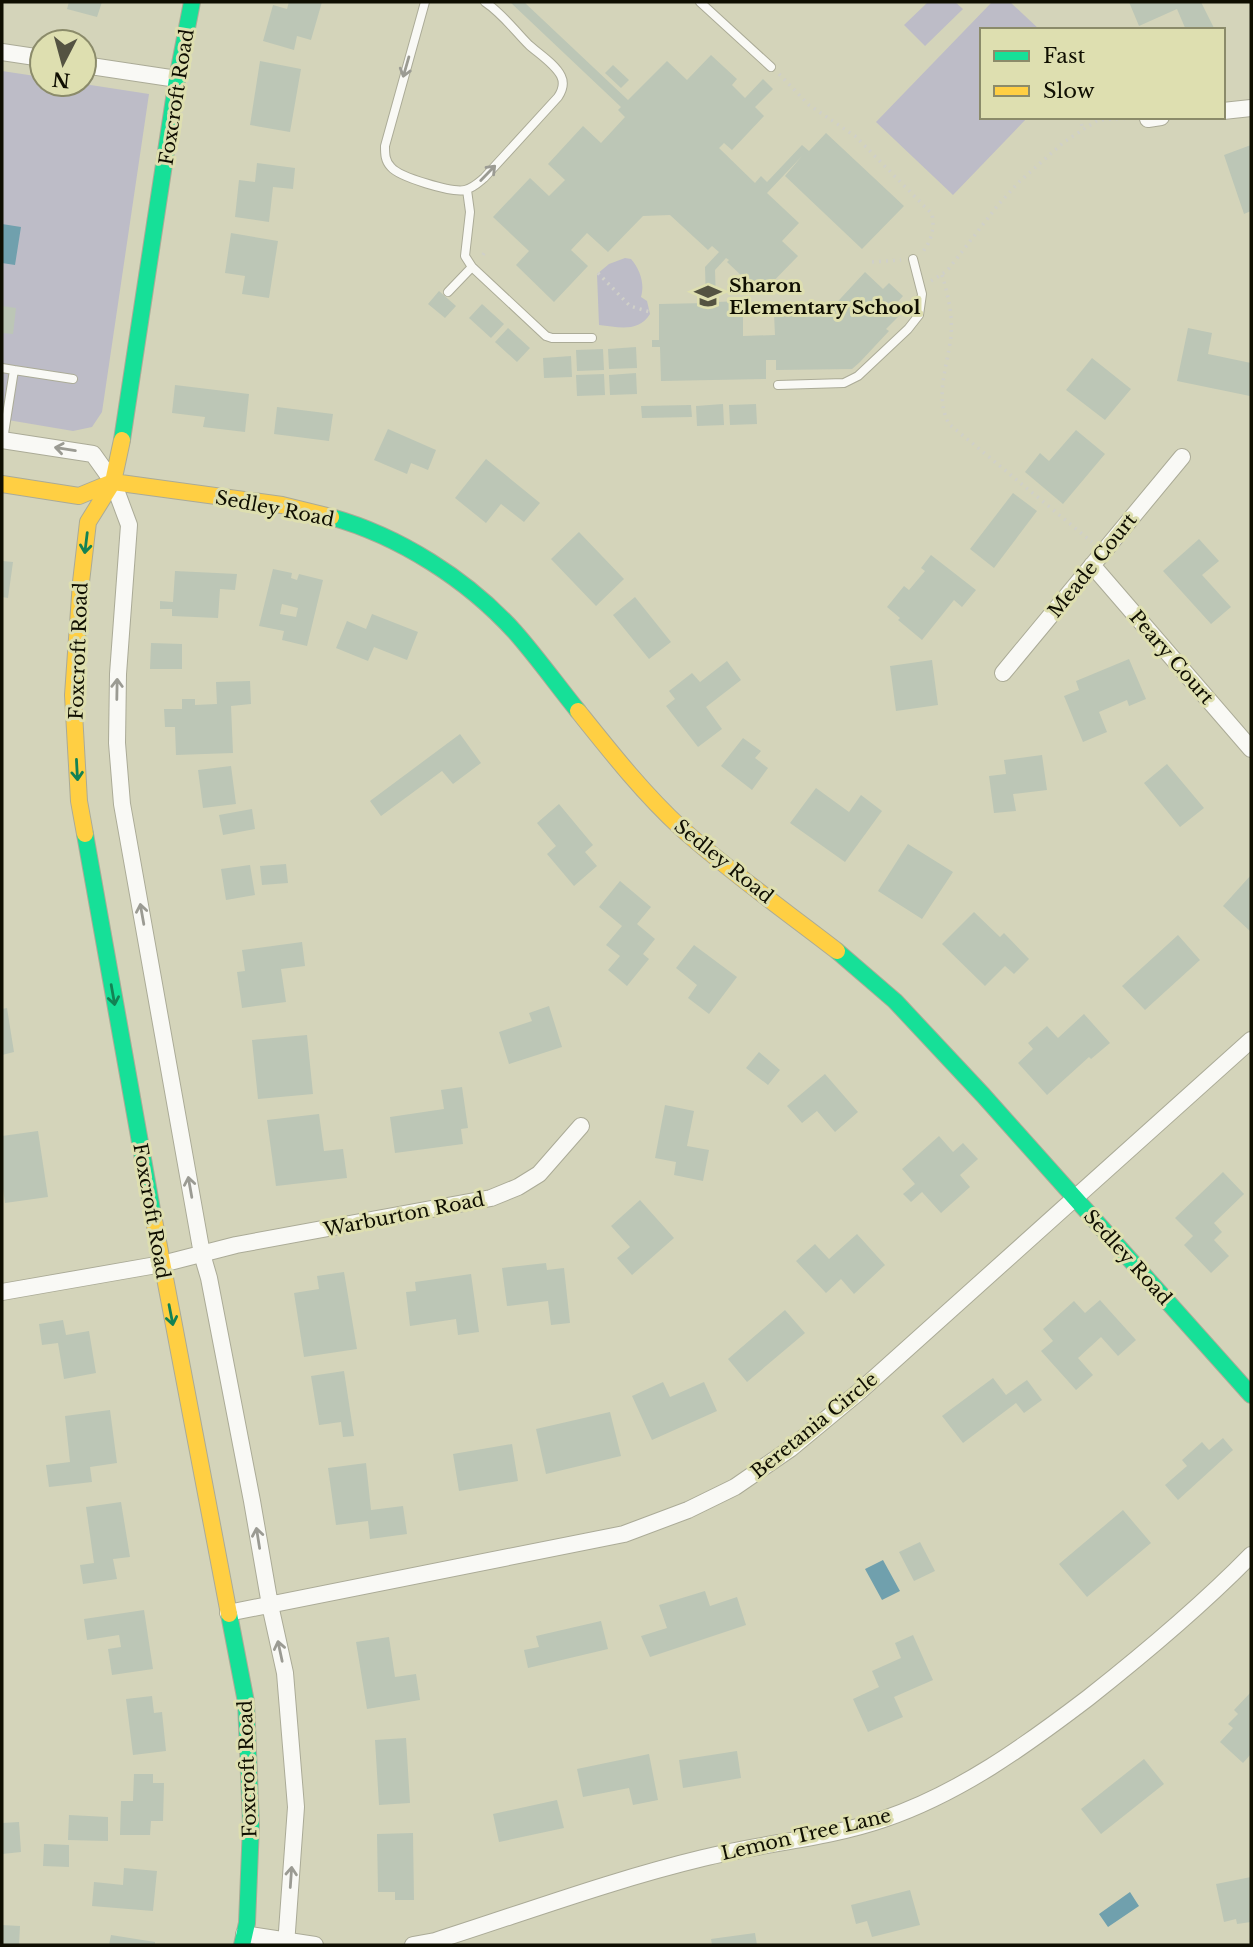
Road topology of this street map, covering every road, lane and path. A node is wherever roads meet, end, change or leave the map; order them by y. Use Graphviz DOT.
graph roads {
  1 [pos="192,2"];
  2 [pos="425,2"];
  3 [pos="485,2"];
  4 [pos="700,2"];
  5 [pos="2,52"];
  6 [pos="28,56"];
  7 [pos="98,67"];
  8 [pos="771,67"];
  9 [pos="177,79"];
  10 [pos="1251,108"];
  11 [pos="1225,111"];
  12 [pos="1080,119"];
  13 [pos="1102,119"];
  14 [pos="1082,130"];
  15 [pos="467,190"];
  16 [pos="913,259"];
  17 [pos="872,262"];
  18 [pos="472,267"];
  19 [pos="598,273"];
  20 [pos="942,275"];
  21 [pos="919,285"];
  22 [pos="448,292"];
  23 [pos="650,312"];
  24 [pos="592,338"];
  25 [pos="2,368"];
  26 [pos="14,370"];
  27 [pos="73,379"];
  28 [pos="778,384"];
  29 [pos="2,440"];
  30 [pos="1181,457"];
  31 [pos="113,482"];
  32 [pos="2,484"];
  33 [pos="1103,552"];
  34 [pos="1092,565"];
  35 [pos="1003,673"];
  36 [pos="1251,749"];
  37 [pos="1251,1040"];
  38 [pos="581,1126"];
  39 [pos="1075,1198"];
  40 [pos="202,1254"];
  41 [pos="162,1264"];
  42 [pos="2,1292"];
  43 [pos="1251,1395"];
  44 [pos="1251,1555"];
  45 [pos="270,1605"];
  46 [pos="228,1613"];
  47 [pos="243,1940"];
  48 [pos="286,1942"];
  49 [pos="315,1945"];
  50 [pos="413,1945"];
  1 -- 9 [label="street, Foxcroft Road"];
  2 -- 15 [label="lane, one-way"];
  15 -- 3 [label="lane, one-way"];
  4 -- 8 [label="lane"];
  5 -- 6 [label="street"];
  7 -- 9 [label="street"];
  8 -- 16 [label="path"];
  9 -- 31 [label="street, Foxcroft Road"];
  10 -- 11 [label="street"];
  12 -- 14 [label="path"];
  13 -- 14 [label="path"];
  14 -- 20 [label="path"];
  15 -- 18 [label="lane"];
  16 -- 17 [label="path"];
  16 -- 21 [label="lane"];
  18 -- 22 [label="lane"];
  18 -- 24 [label="lane"];
  19 -- 23 [label="path"];
  20 -- 21 [label="path"];
  20 -- 33 [label="path"];
  21 -- 28 [label="lane"];
  25 -- 26 [label="lane"];
  26 -- 27 [label="lane"];
  26 -- 29 [label="lane"];
  31 -- 29 [label="street, one-way"];
  30 -- 33 [label="street, Meade Court"];
  31 -- 32 [label="street"];
  31 -- 39 [label="street, Sedley Road"];
  40 -- 31 [label="street, one-way"];
  31 -- 41 [label="street, Foxcroft Road, one-way"];
  33 -- 34 [label="street, Meade Court"];
  34 -- 35 [label="street, Meade Court"];
  34 -- 36 [label="street, Peary Court"];
  37 -- 39 [label="street, Beretania Circle"];
  38 -- 40 [label="street, Warburton Road"];
  39 -- 43 [label="street, Sedley Road"];
  39 -- 45 [label="street, Beretania Circle"];
  40 -- 41 [label="street, Warburton Road"];
  45 -- 40 [label="street, one-way"];
  41 -- 42 [label="street"];
  41 -- 46 [label="street, Foxcroft Road, one-way"];
  44 -- 50 [label="street, Lemon Tree Lane"];
  45 -- 46 [label="street, Beretania Circle"];
  48 -- 45 [label="street, one-way"];
  46 -- 47 [label="street, Foxcroft Road"];
  47 -- 48 [label="street"];
  48 -- 49 [label="street"];
}
